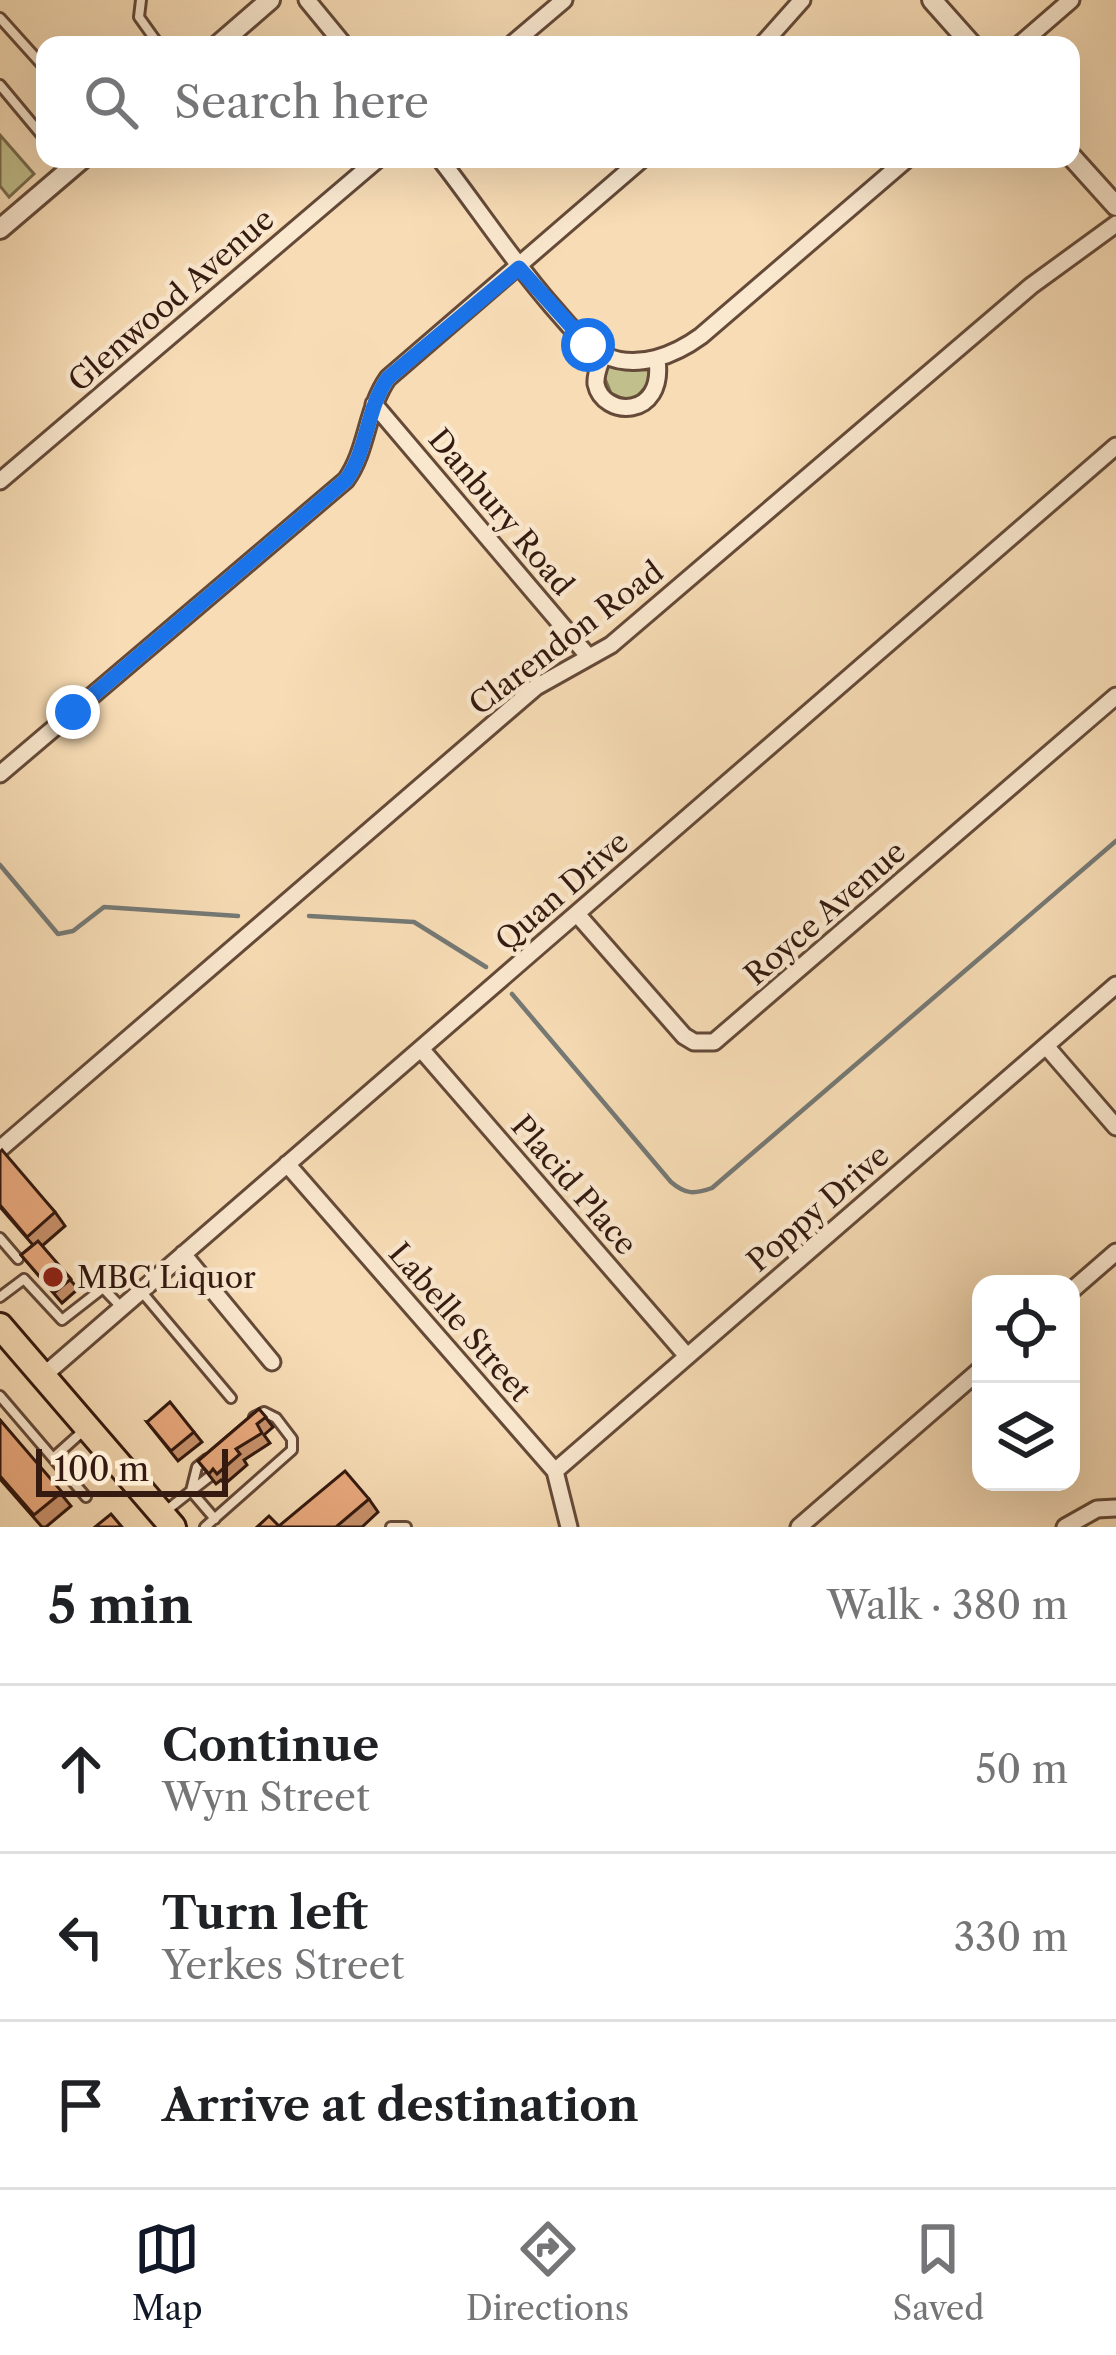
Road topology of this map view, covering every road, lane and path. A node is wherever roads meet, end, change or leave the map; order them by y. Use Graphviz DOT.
graph roads {
  1 [pos="141,0"];
  2 [pos="270,0"];
  3 [pos="307,0"];
  4 [pos="564,0"];
  5 [pos="802,0"];
  6 [pos="932,0"];
  7 [pos="1072,0"];
  8 [pos="0,18"];
  9 [pos="153,36"];
  10 [pos="228,36"];
  11 [pos="337,36"];
  12 [pos="522,36"];
  13 [pos="770,36"];
  14 [pos="964,36"];
  15 [pos="1030,36"];
  16 [pos="36,58"];
  17 [pos="0,85"];
  18 [pos="36,128"];
  19 [pos="1080,166"];
  20 [pos="66,168"];
  21 [pos="367,168"];
  22 [pos="447,168"];
  23 [pos="632,168"];
  24 [pos="897,168"];
  25 [pos="1116,206"];
  26 [pos="1116,224"];
  27 [pos="0,229"];
  28 [pos="519,268"];
  29 [pos="603,355"];
  30 [pos="657,360"];
  31 [pos="374,404"];
  32 [pos="1116,446"];
  33 [pos="0,482"];
  34 [pos="588,656"];
  35 [pos="1116,696"];
  36 [pos="0,774"];
  37 [pos="577,914"];
  38 [pos="1116,985"];
  39 [pos="1046,1046"];
  40 [pos="421,1049"];
  41 [pos="1116,1127"];
  42 [pos="0,1148"];
  43 [pos="287,1164"];
  44 [pos="0,1238"];
  45 [pos="1116,1252"];
  46 [pos="183,1254"];
  47 [pos="18,1259"];
  48 [pos="1080,1283"];
  49 [pos="140,1291"];
  50 [pos="0,1297"];
  51 [pos="122,1308"];
  52 [pos="0,1326"];
  53 [pos="687,1356"];
  54 [pos="272,1362"];
  55 [pos="44,1376"];
  56 [pos="972,1377"];
  57 [pos="0,1396"];
  58 [pos="231,1398"];
  59 [pos="244,1426"];
  60 [pos="88,1427"];
  61 [pos="213,1454"];
  62 [pos="52,1458"];
  63 [pos="555,1471"];
  64 [pos="209,1477"];
  65 [pos="191,1491"];
  66 [pos="86,1497"];
  67 [pos="1116,1508"];
  68 [pos="215,1519"];
  69 [pos="167,1521"];
  70 [pos="206,1527"];
  71 [pos="391,1527"];
  72 [pos="406,1527"];
  73 [pos="569,1527"];
  74 [pos="799,1527"];
  75 [pos="1065,1527"];
  1 -- 9 [label="lane"];
  2 -- 10 [label="street"];
  3 -- 11 [label="street"];
  4 -- 12 [label="street"];
  5 -- 13 [label="street"];
  6 -- 14 [label="street"];
  7 -- 15 [label="street"];
  8 -- 16 [label="lane"];
  17 -- 18 [label="lane"];
  19 -- 25 [label="street"];
  20 -- 27 [label="street"];
  21 -- 33 [label="street, Glenwood Avenue"];
  22 -- 28 [label="street"];
  23 -- 28 [label="street"];
  24 -- 30 [label="street"];
  26 -- 34 [label="street, Clarendon Road"];
  28 -- 29 [label="street"];
  28 -- 31 [label="street"];
  29 -- 30 [label="street"];
  29 -- 30 [label="street"];
  31 -- 34 [label="street, Danbury Road"];
  31 -- 36 [label="street"];
  32 -- 37 [label="street, Quan Drive"];
  34 -- 42 [label="street, Clarendon Road"];
  35 -- 37 [label="street, Royce Avenue"];
  37 -- 40 [label="street, Quan Drive"];
  38 -- 39 [label="street, Poppy Drive"];
  39 -- 41 [label="street"];
  39 -- 53 [label="street, Poppy Drive"];
  40 -- 43 [label="street, Quan Drive"];
  40 -- 53 [label="street, Placid Place"];
  43 -- 46 [label="street, Quan Drive"];
  43 -- 63 [label="street, Labelle Street"];
  44 -- 47 [label="lane"];
  45 -- 48 [label="street"];
  46 -- 49 [label="street, Quan Drive"];
  46 -- 54 [label="street"];
  49 -- 51 [label="street, Quan Drive"];
  49 -- 58 [label="lane"];
  50 -- 51 [label="lane"];
  51 -- 55 [label="street, Quan Drive"];
  52 -- 55 [label="main road"];
  53 -- 63 [label="street, Poppy Drive"];
  55 -- 60 [label="main road"];
  56 -- 74 [label="street"];
  57 -- 62 [label="lane"];
  59 -- 68 [label="lane"];
  60 -- 62 [label="lane"];
  60 -- 69 [label="main road"];
  61 -- 65 [label="lane"];
  62 -- 66 [label="lane"];
  63 -- 73 [label="street, Labelle Street"];
  64 -- 65 [label="lane"];
  65 -- 68 [label="lane"];
  65 -- 69 [label="lane"];
  67 -- 75 [label="street"];
  68 -- 70 [label="lane"];
  71 -- 72 [label="lane"];
}
